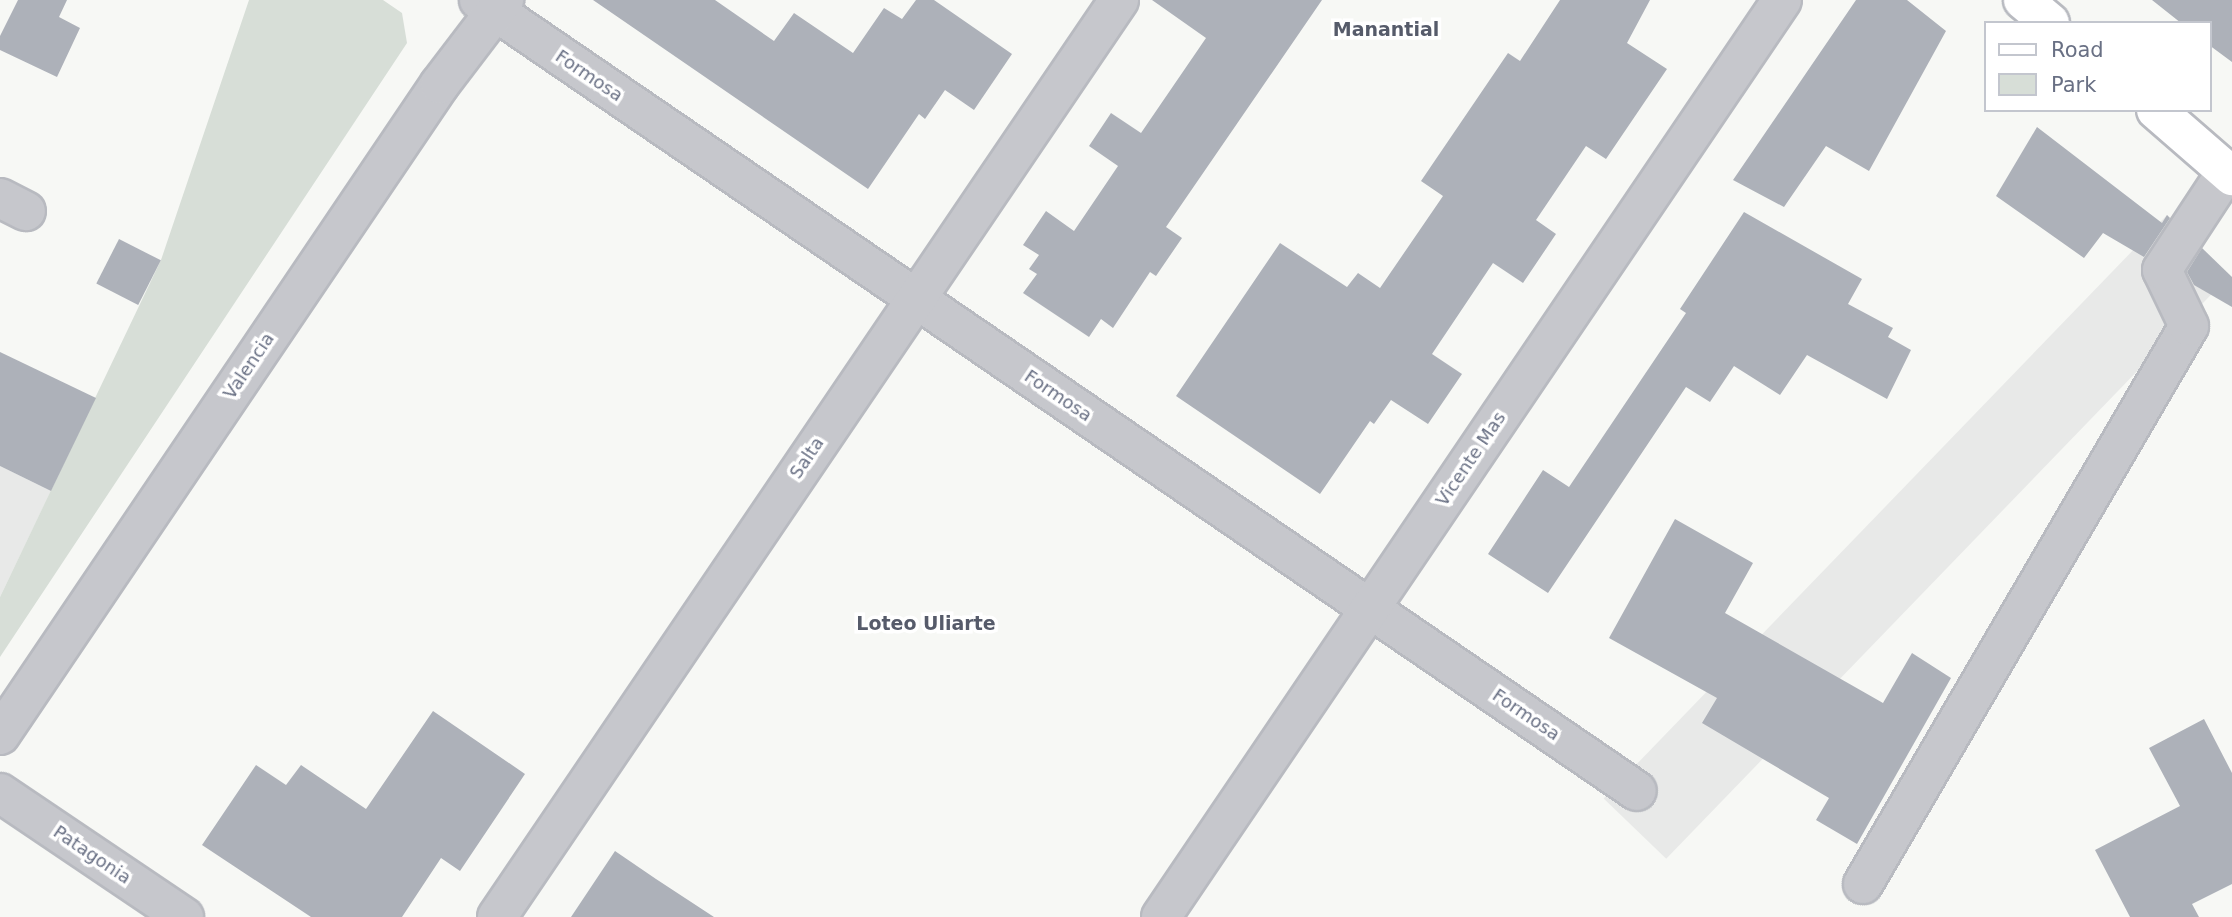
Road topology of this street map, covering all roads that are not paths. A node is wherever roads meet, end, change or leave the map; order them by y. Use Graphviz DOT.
graph roads {
  1 [pos="1119,0"];
  2 [pos="1782,0"];
  3 [pos="2023,0"];
  4 [pos="493,4"];
  5 [pos="2048,21"];
  6 [pos="2158,112"];
  7 [pos="2229,173"];
  8 [pos="915,298"];
  9 [pos="1370,609"];
  10 [pos="0,735"];
  11 [pos="1637,791"];
  12 [pos="0,793"];
  13 [pos="1864,884"];
  14 [pos="184,917"];
  15 [pos="497,917"];
  16 [pos="1161,917"];
  1 -- 8 [label="street, Salta"];
  2 -- 9 [label="street, Vicente Mas"];
  3 -- 5 [label="main road"];
  4 -- 8 [label="street, Formosa"];
  4 -- 10 [label="street, Valencia"];
  6 -- 7 [label="main road"];
  7 -- 13 [label="street"];
  8 -- 9 [label="street, Formosa"];
  8 -- 15 [label="street, Salta"];
  9 -- 11 [label="street, Formosa"];
  9 -- 16 [label="street, Vicente Mas"];
  12 -- 14 [label="street, Patagonia"];
}
